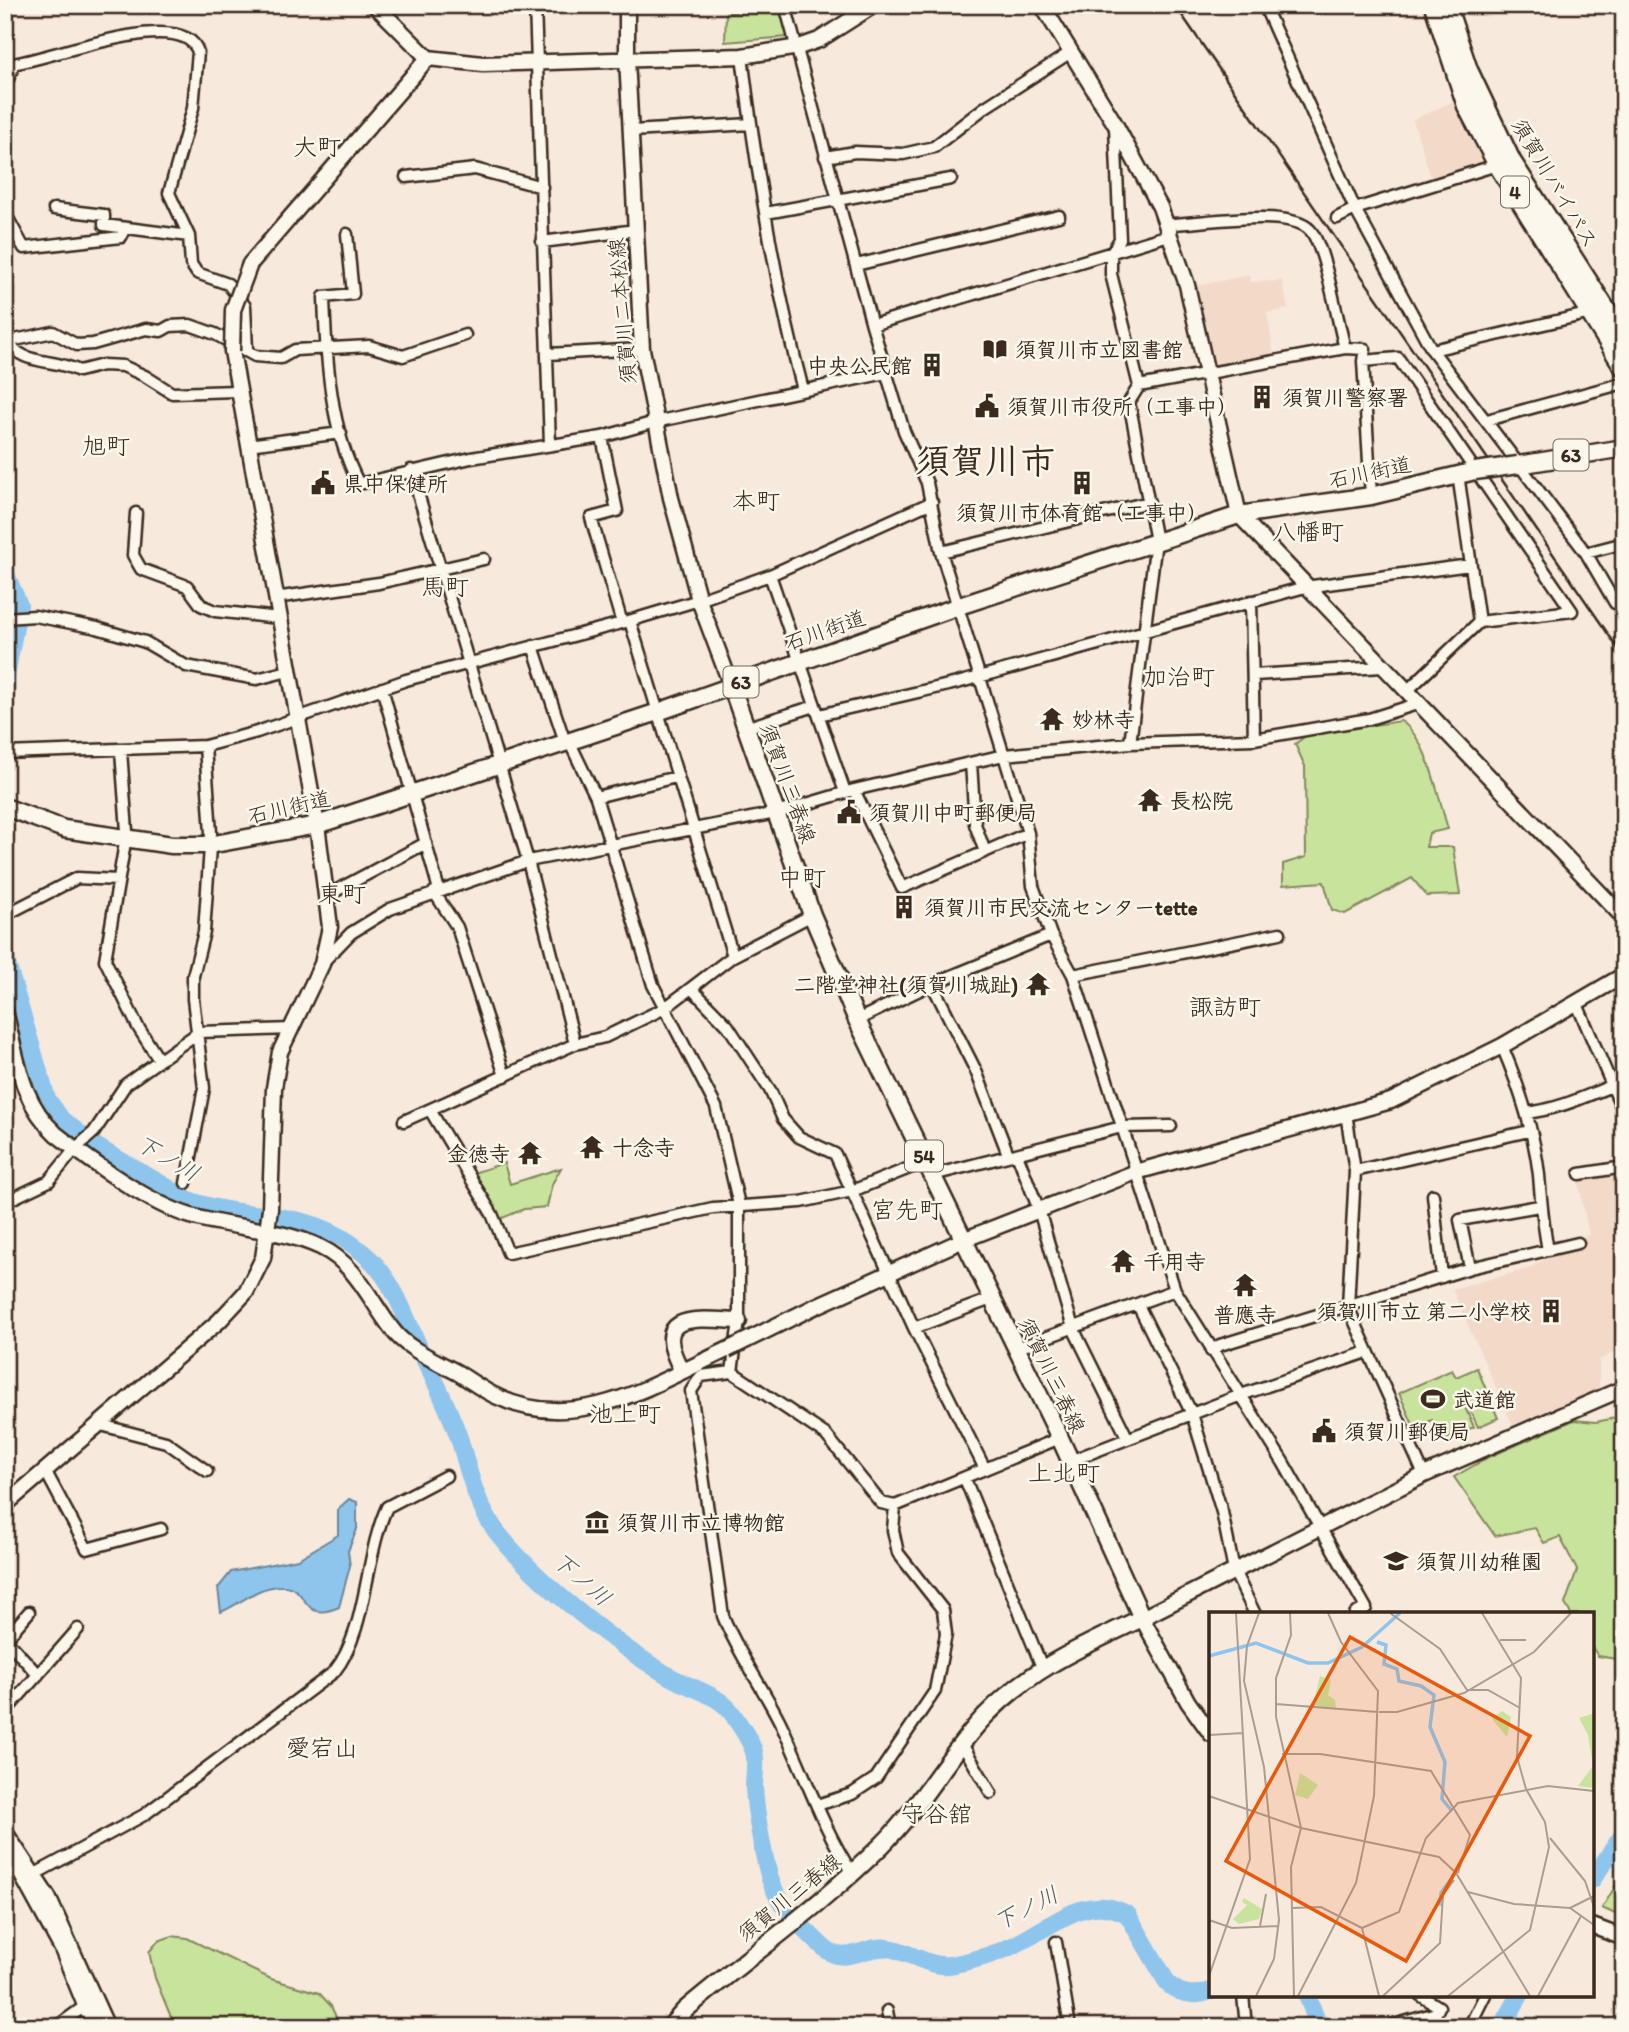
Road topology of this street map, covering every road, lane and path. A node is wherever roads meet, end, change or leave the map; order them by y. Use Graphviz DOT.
graph roads {
  1 [pos="375,5"];
  2 [pos="535,5"];
  3 [pos="628,5"];
  4 [pos="785,5"];
  5 [pos="874,5"];
  6 [pos="1042,5"];
  7 [pos="1264,5"];
  8 [pos="1434,5"];
  9 [pos="1447,5"];
  10 [pos="799,47"];
  11 [pos="1071,52"];
  12 [pos="742,56"];
  13 [pos="428,58"];
  14 [pos="627,58"];
  15 [pos="537,61"];
  16 [pos="10,65"];
  17 [pos="5,86"];
  18 [pos="751,124"];
  19 [pos="1115,124"];
  20 [pos="632,131"];
  21 [pos="825,157"];
  22 [pos="1505,163"];
  23 [pos="406,177"];
  24 [pos="951,179"];
  25 [pos="542,187"];
  26 [pos="840,201"];
  27 [pos="54,209"];
  28 [pos="1355,209"];
  29 [pos="5,213"];
  30 [pos="766,214"];
  31 [pos="1059,216"];
  32 [pos="1337,218"];
  33 [pos="126,228"];
  34 [pos="636,230"];
  35 [pos="347,234"];
  36 [pos="1169,235"];
  37 [pos="189,236"];
  38 [pos="542,242"];
  39 [pos="1111,254"];
  40 [pos="856,265"];
  41 [pos="1591,313"];
  42 [pos="872,326"];
  43 [pos="465,335"];
  44 [pos="1624,338"];
  45 [pos="6,342"];
  46 [pos="1345,348"];
  47 [pos="326,349"];
  48 [pos="642,349"];
  49 [pos="247,350"];
  50 [pos="1432,350"];
  51 [pos="548,354"];
  52 [pos="1363,361"];
  53 [pos="1624,367"];
  54 [pos="886,373"];
  55 [pos="1205,374"];
  56 [pos="1624,383"];
  57 [pos="1139,386"];
  58 [pos="237,389"];
  59 [pos="803,390"];
  60 [pos="1486,420"];
  61 [pos="655,422"];
  62 [pos="341,433"];
  63 [pos="602,437"];
  64 [pos="248,445"];
  65 [pos="550,445"];
  66 [pos="1624,448"];
  67 [pos="1518,464"];
  68 [pos="411,470"];
  69 [pos="1475,471"];
  70 [pos="1458,474"];
  71 [pos="1371,496"];
  72 [pos="932,502"];
  73 [pos="1149,502"];
  74 [pos="136,513"];
  75 [pos="1239,515"];
  76 [pos="1156,541"];
  77 [pos="1624,542"];
  78 [pos="941,552"];
  79 [pos="1586,553"];
  80 [pos="484,559"];
  81 [pos="1470,565"];
  82 [pos="442,570"];
  83 [pos="770,575"];
  84 [pos="1304,587"];
  85 [pos="275,598"];
  86 [pos="699,600"];
  87 [pos="1251,601"];
  88 [pos="1624,604"];
  89 [pos="959,606"];
  90 [pos="5,618"];
  91 [pos="279,618"];
  92 [pos="626,622"];
  93 [pos="1479,622"];
  94 [pos="1146,633"];
  95 [pos="533,646"];
  96 [pos="800,661"];
  97 [pos="470,663"];
  98 [pos="1382,667"];
  99 [pos="288,671"];
  100 [pos="1254,675"];
  101 [pos="980,676"];
  102 [pos="731,685"];
  103 [pos="382,688"];
  104 [pos="1406,692"];
  105 [pos="1417,704"];
  106 [pos="817,710"];
  107 [pos="658,712"];
  108 [pos="298,719"];
  109 [pos="745,728"];
  110 [pos="1254,739"];
  111 [pos="567,742"];
  112 [pos="1130,743"];
  113 [pos="205,746"];
  114 [pos="121,751"];
  115 [pos="5,753"];
  116 [pos="1004,755"];
  117 [pos="499,762"];
  118 [pos="971,763"];
  119 [pos="676,776"];
  120 [pos="850,791"];
  121 [pos="411,793"];
  122 [pos="596,797"];
  123 [pos="5,807"];
  124 [pos="776,813"];
  125 [pos="317,825"];
  126 [pos="695,830"];
  127 [pos="1028,833"];
  128 [pos="126,839"];
  129 [pos="426,843"];
  130 [pos="209,845"];
  131 [pos="612,845"];
  132 [pos="985,852"];
  133 [pos="528,862"];
  134 [pos="118,880"];
  135 [pos="436,891"];
  136 [pos="326,896"];
  137 [pos="5,915"];
  138 [pos="811,915"];
  139 [pos="1624,918"];
  140 [pos="1280,933"];
  141 [pos="1051,936"];
  142 [pos="733,956"];
  143 [pos="322,964"];
  144 [pos="1073,975"];
  145 [pos="1624,975"];
  146 [pos="932,984"];
  147 [pos="692,989"];
  148 [pos="1577,1004"];
  149 [pos="665,1008"];
  150 [pos="5,1011"];
  151 [pos="857,1020"];
  152 [pos="292,1029"];
  153 [pos="199,1032"];
  154 [pos="575,1044"];
  155 [pos="1502,1046"];
  156 [pos="159,1060"];
  157 [pos="505,1076"];
  158 [pos="1624,1081"];
  159 [pos="1612,1085"];
  160 [pos="430,1110"];
  161 [pos="1346,1113"];
  162 [pos="1526,1113"];
  163 [pos="1624,1113"];
  164 [pos="404,1121"];
  165 [pos="1171,1126"];
  166 [pos="1122,1127"];
  167 [pos="1529,1130"];
  168 [pos="75,1149"];
  169 [pos="1012,1154"];
  170 [pos="1624,1167"];
  171 [pos="930,1168"];
  172 [pos="1355,1171"];
  173 [pos="1136,1172"];
  174 [pos="1580,1174"];
  175 [pos="186,1183"];
  176 [pos="852,1191"];
  177 [pos="1433,1195"];
  178 [pos="5,1202"];
  179 [pos="739,1205"];
  180 [pos="1539,1206"];
  181 [pos="1039,1210"];
  182 [pos="267,1231"];
  183 [pos="963,1240"];
  184 [pos="1578,1243"];
  185 [pos="1548,1250"];
  186 [pos="1470,1268"];
  187 [pos="888,1273"];
  188 [pos="1442,1277"];
  189 [pos="1175,1290"];
  190 [pos="991,1299"];
  191 [pos="1138,1305"];
  192 [pos="1348,1307"];
  193 [pos="739,1321"];
  194 [pos="914,1328"];
  195 [pos="1073,1328"];
  196 [pos="1015,1349"];
  197 [pos="1211,1352"];
  198 [pos="1367,1352"];
  199 [pos="682,1371"];
  200 [pos="732,1371"];
  201 [pos="1624,1388"];
  202 [pos="1241,1395"];
  203 [pos="1192,1415"];
  204 [pos="101,1425"];
  205 [pos="1127,1437"];
  206 [pos="1060,1438"];
  207 [pos="1070,1461"];
  208 [pos="985,1469"];
  209 [pos="206,1471"];
  210 [pos="46,1472"];
  211 [pos="1424,1475"];
  212 [pos="446,1476"];
  213 [pos="965,1479"];
  214 [pos="5,1505"];
  215 [pos="895,1506"];
  216 [pos="1321,1526"];
  217 [pos="161,1529"];
  218 [pos="1234,1572"];
  219 [pos="29,1612"];
  220 [pos="1254,1612"];
  221 [pos="1359,1612"];
  222 [pos="1142,1618"];
  223 [pos="78,1629"];
  224 [pos="6,1639"];
  225 [pos="1042,1667"];
  226 [pos="37,1675"];
  227 [pos="5,1713"];
  228 [pos="1209,1731"];
  229 [pos="962,1744"];
  230 [pos="991,1793"];
  231 [pos="817,1805"];
  232 [pos="5,1832"];
  233 [pos="5,1845"];
  234 [pos="852,1873"];
  235 [pos="35,1874"];
  236 [pos="1594,1927"];
  237 [pos="1624,1938"];
  238 [pos="1056,1942"];
  239 [pos="1243,1997"];
  240 [pos="1423,1997"];
  241 [pos="1484,1997"];
  242 [pos="85,2006"];
  243 [pos="887,2011"];
  244 [pos="56,2027"];
  245 [pos="94,2027"];
  246 [pos="107,2027"];
  247 [pos="670,2027"];
  248 [pos="890,2027"];
  249 [pos="1070,2027"];
  250 [pos="1246,2027"];
  251 [pos="1387,2027"];
  252 [pos="1469,2027"];
  1 -- 13 [label="street"];
  2 -- 15 [label="street"];
  3 -- 14 [label="street, 須賀川二本松線"];
  4 -- 10 [label="street"];
  5 -- 10 [label="street"];
  6 -- 11 [label="street"];
  7 -- 28 [label="street"];
  8 -- 22 [label="highway, 須賀川バイパス / 4"];
  9 -- 22 [label="highway, 須賀川バイパス / 4"];
  10 -- 12 [label="street"];
  10 -- 21 [label="street"];
  11 -- 19 [label="street"];
  11 -- 21 [label="street"];
  12 -- 14 [label="street"];
  12 -- 18 [label="street"];
  13 -- 15 [label="street"];
  13 -- 58 [label="street, bridge"];
  14 -- 15 [label="street"];
  14 -- 20 [label="street, 須賀川二本松線"];
  15 -- 25 [label="street"];
  16 -- 17 [label="street"];
  16 -- 37 [label="street"];
  18 -- 20 [label="street"];
  18 -- 30 [label="street"];
  19 -- 36 [label="street"];
  19 -- 39 [label="street"];
  20 -- 34 [label="street, 須賀川二本松線"];
  21 -- 26 [label="street"];
  22 -- 28 [label="street"];
  22 -- 41 [label="highway, 須賀川バイパス / 4"];
  22 -- 44 [label="highway, 須賀川バイパス / 4"];
  23 -- 25 [label="street"];
  24 -- 26 [label="street"];
  25 -- 38 [label="street"];
  26 -- 30 [label="street"];
  26 -- 40 [label="street"];
  27 -- 33 [label="street"];
  28 -- 32 [label="street"];
  28 -- 50 [label="street"];
  29 -- 33 [label="street"];
  30 -- 59 [label="street"];
  31 -- 40 [label="street"];
  33 -- 37 [label="street"];
  34 -- 38 [label="street"];
  34 -- 48 [label="street, 須賀川二本松線"];
  35 -- 47 [label="street"];
  36 -- 39 [label="street"];
  36 -- 46 [label="street"];
  36 -- 55 [label="street"];
  37 -- 49 [label="street"];
  38 -- 51 [label="street"];
  39 -- 42 [label="street"];
  39 -- 57 [label="street"];
  40 -- 42 [label="street"];
  41 -- 50 [label="street"];
  41 -- 53 [label="highway, 須賀川バイパス / 4"];
  42 -- 54 [label="street"];
  43 -- 47 [label="street"];
  45 -- 49 [label="street"];
  45 -- 58 [label="street"];
  46 -- 52 [label="street"];
  46 -- 55 [label="street"];
  47 -- 49 [label="street"];
  47 -- 62 [label="street"];
  48 -- 51 [label="street"];
  48 -- 61 [label="street, 須賀川二本松線"];
  50 -- 60 [label="street"];
  51 -- 65 [label="street"];
  52 -- 69 [label="street"];
  52 -- 71 [label="street"];
  54 -- 59 [label="street"];
  54 -- 72 [label="street"];
  55 -- 57 [label="street"];
  55 -- 75 [label="street"];
  56 -- 60 [label="street"];
  57 -- 73 [label="street"];
  58 -- 64 [label="street"];
  59 -- 61 [label="street"];
  60 -- 67 [label="street"];
  61 -- 63 [label="street"];
  61 -- 86 [label="street, 須賀川二本松線"];
  62 -- 64 [label="street"];
  62 -- 68 [label="street"];
  63 -- 65 [label="street"];
  63 -- 92 [label="street"];
  64 -- 85 [label="street"];
  65 -- 68 [label="street"];
  66 -- 67 [label="main road, 石川街道 / 63"];
  67 -- 69 [label="main road, 石川街道 / 63, bridge"];
  67 -- 79 [label="street"];
  68 -- 82 [label="street"];
  69 -- 70 [label="main road, 石川街道 / 63"];
  69 -- 93 [label="street"];
  70 -- 71 [label="main road, 石川街道 / 63"];
  70 -- 81 [label="street"];
  71 -- 75 [label="main road, 石川街道 / 63"];
  72 -- 78 [label="street"];
  72 -- 83 [label="street"];
  73 -- 76 [label="street"];
  73 -- 78 [label="street"];
  74 -- 91 [label="street"];
  75 -- 76 [label="main road, 石川街道 / 63"];
  75 -- 84 [label="street"];
  76 -- 89 [label="main road, 石川街道 / 63"];
  76 -- 94 [label="street"];
  77 -- 79 [label="street"];
  78 -- 89 [label="street"];
  79 -- 88 [label="street"];
  80 -- 82 [label="street"];
  81 -- 84 [label="street"];
  81 -- 93 [label="street"];
  82 -- 85 [label="street"];
  82 -- 97 [label="street"];
  83 -- 86 [label="street"];
  83 -- 96 [label="street"];
  84 -- 87 [label="street"];
  84 -- 98 [label="street"];
  85 -- 91 [label="street"];
  86 -- 92 [label="street"];
  86 -- 102 [label="street, 須賀川二本松線"];
  87 -- 94 [label="street"];
  87 -- 100 [label="street"];
  89 -- 96 [label="main road, 石川街道 / 63"];
  89 -- 101 [label="street"];
  90 -- 99 [label="street"];
  91 -- 99 [label="street"];
  92 -- 95 [label="street"];
  92 -- 107 [label="street"];
  93 -- 104 [label="street"];
  94 -- 101 [label="street"];
  94 -- 112 [label="street"];
  95 -- 97 [label="street"];
  95 -- 111 [label="street"];
  96 -- 102 [label="main road, 石川街道 / 63"];
  96 -- 106 [label="street"];
  97 -- 103 [label="street"];
  97 -- 117 [label="street"];
  98 -- 100 [label="street"];
  98 -- 104 [label="street"];
  99 -- 108 [label="street"];
  100 -- 110 [label="street"];
  101 -- 106 [label="street"];
  101 -- 116 [label="street"];
  102 -- 107 [label="main road, 石川街道 / 63"];
  102 -- 109 [label="main road, 須賀川三春線 / 54"];
  103 -- 108 [label="street"];
  103 -- 121 [label="street"];
  104 -- 105 [label="street"];
  105 -- 110 [label="street"];
  105 -- 139 [label="street"];
  106 -- 109 [label="street"];
  106 -- 120 [label="street"];
  107 -- 111 [label="main road, 石川街道 / 63"];
  107 -- 119 [label="street"];
  108 -- 113 [label="street"];
  108 -- 125 [label="street"];
  109 -- 124 [label="main road, 須賀川三春線 / 54"];
  110 -- 112 [label="street"];
  111 -- 117 [label="main road, 石川街道 / 63"];
  111 -- 122 [label="street"];
  112 -- 116 [label="street"];
  113 -- 114 [label="street"];
  113 -- 130 [label="street"];
  114 -- 115 [label="street"];
  114 -- 128 [label="street"];
  116 -- 118 [label="street"];
  116 -- 127 [label="street"];
  117 -- 121 [label="main road, 石川街道 / 63"];
  117 -- 133 [label="street"];
  118 -- 120 [label="street"];
  118 -- 132 [label="street"];
  119 -- 122 [label="street"];
  119 -- 126 [label="street"];
  120 -- 124 [label="street"];
  120 -- 132 [label="street"];
  121 -- 125 [label="main road, 石川街道 / 63"];
  121 -- 129 [label="street"];
  122 -- 131 [label="street"];
  123 -- 128 [label="main road, 石川街道 / 63"];
  124 -- 126 [label="street"];
  124 -- 138 [label="main road, 須賀川三春線 / 54"];
  125 -- 130 [label="main road, 石川街道 / 63"];
  125 -- 136 [label="street"];
  126 -- 131 [label="street"];
  126 -- 142 [label="street"];
  127 -- 132 [label="street"];
  127 -- 141 [label="street"];
  128 -- 130 [label="main road, 石川街道 / 63"];
  128 -- 134 [label="street"];
  129 -- 135 [label="street"];
  129 -- 136 [label="street"];
  130 -- 153 [label="street"];
  131 -- 133 [label="street"];
  131 -- 149 [label="street"];
  133 -- 135 [label="street"];
  133 -- 154 [label="street"];
  134 -- 137 [label="street"];
  134 -- 156 [label="street"];
  135 -- 143 [label="street"];
  135 -- 157 [label="street"];
  136 -- 143 [label="street"];
  138 -- 142 [label="street"];
  138 -- 151 [label="main road, 須賀川三春線 / 54"];
  140 -- 144 [label="street"];
  141 -- 144 [label="street"];
  141 -- 146 [label="street"];
  142 -- 147 [label="street"];
  143 -- 152 [label="street"];
  144 -- 166 [label="street"];
  145 -- 148 [label="street"];
  146 -- 151 [label="street"];
  146 -- 169 [label="street"];
  147 -- 149 [label="street"];
  147 -- 176 [label="street"];
  148 -- 155 [label="street"];
  148 -- 159 [label="street"];
  149 -- 154 [label="street"];
  149 -- 179 [label="street"];
  150 -- 168 [label="street"];
  151 -- 171 [label="main road, 須賀川三春線 / 54"];
  152 -- 153 [label="street"];
  152 -- 182 [label="street"];
  153 -- 156 [label="street"];
  153 -- 175 [label="street"];
  154 -- 157 [label="street"];
  155 -- 161 [label="street"];
  155 -- 162 [label="street"];
  156 -- 168 [label="street"];
  157 -- 160 [label="street"];
  158 -- 159 [label="street"];
  159 -- 162 [label="street"];
  159 -- 163 [label="street"];
  160 -- 164 [label="street"];
  160 -- 179 [label="street"];
  161 -- 172 [label="street"];
  161 -- 173 [label="street"];
  162 -- 167 [label="street"];
  165 -- 166 [label="street"];
  166 -- 169 [label="street"];
  166 -- 173 [label="street"];
  167 -- 172 [label="street"];
  167 -- 180 [label="street"];
  168 -- 178 [label="street"];
  168 -- 182 [label="street"];
  169 -- 171 [label="street"];
  169 -- 181 [label="street"];
  170 -- 174 [label="street"];
  171 -- 176 [label="street"];
  171 -- 183 [label="main road, 須賀川三春線 / 54"];
  172 -- 192 [label="street"];
  173 -- 181 [label="street"];
  173 -- 189 [label="street"];
  176 -- 179 [label="street"];
  176 -- 187 [label="street"];
  177 -- 188 [label="street"];
  179 -- 193 [label="street"];
  180 -- 185 [label="street"];
  180 -- 186 [label="street"];
  181 -- 183 [label="street"];
  181 -- 195 [label="street"];
  182 -- 199 [label="street"];
  182 -- 204 [label="street"];
  183 -- 187 [label="street"];
  183 -- 190 [label="main road, 須賀川三春線 / 54"];
  184 -- 185 [label="street"];
  185 -- 186 [label="street"];
  186 -- 188 [label="street"];
  187 -- 194 [label="street"];
  187 -- 199 [label="street, bridge"];
  188 -- 192 [label="street"];
  189 -- 191 [label="street"];
  189 -- 197 [label="street"];
  190 -- 194 [label="street"];
  190 -- 196 [label="main road, 須賀川三春線 / 54"];
  191 -- 195 [label="street"];
  191 -- 203 [label="street"];
  192 -- 197 [label="street"];
  192 -- 198 [label="street"];
  193 -- 199 [label="street"];
  193 -- 200 [label="street"];
  194 -- 208 [label="street"];
  195 -- 196 [label="street"];
  195 -- 205 [label="street"];
  196 -- 206 [label="main road, 須賀川三春線 / 54"];
  197 -- 202 [label="street"];
  198 -- 202 [label="street"];
  198 -- 211 [label="street"];
  200 -- 215 [label="street"];
  200 -- 231 [label="street"];
  201 -- 211 [label="street"];
  202 -- 203 [label="street"];
  202 -- 216 [label="street"];
  203 -- 205 [label="street"];
  203 -- 218 [label="street"];
  204 -- 209 [label="street"];
  204 -- 210 [label="street"];
  205 -- 207 [label="street"];
  206 -- 207 [label="main road, 須賀川三春線 / 54"];
  206 -- 208 [label="street"];
  207 -- 222 [label="main road, 須賀川三春線 / 54"];
  208 -- 213 [label="street"];
  210 -- 214 [label="street"];
  210 -- 217 [label="street"];
  211 -- 216 [label="street"];
  212 -- 235 [label="street"];
  213 -- 215 [label="street"];
  213 -- 225 [label="street"];
  215 -- 231 [label="street"];
  216 -- 218 [label="street"];
  216 -- 221 [label="street"];
  218 -- 220 [label="street"];
  218 -- 222 [label="street"];
  219 -- 224 [label="street"];
  222 -- 225 [label="main road, 須賀川三春線"];
  222 -- 228 [label="street"];
  223 -- 226 [label="street"];
  224 -- 226 [label="street"];
  225 -- 229 [label="main road, 須賀川三春線"];
  226 -- 227 [label="street"];
  229 -- 230 [label="street"];
  229 -- 234 [label="main road, 須賀川三春線"];
  231 -- 234 [label="street"];
  232 -- 235 [label="street"];
  233 -- 242 [label="street"];
  234 -- 247 [label="main road, 須賀川三春線"];
  235 -- 246 [label="street"];
  236 -- 237 [label="street"];
  238 -- 249 [label="street"];
  239 -- 250 [label="street"];
  240 -- 251 [label="street"];
  241 -- 252 [label="street"];
  242 -- 244 [label="street"];
  242 -- 245 [label="street"];
  243 -- 248 [label="street"];
}
